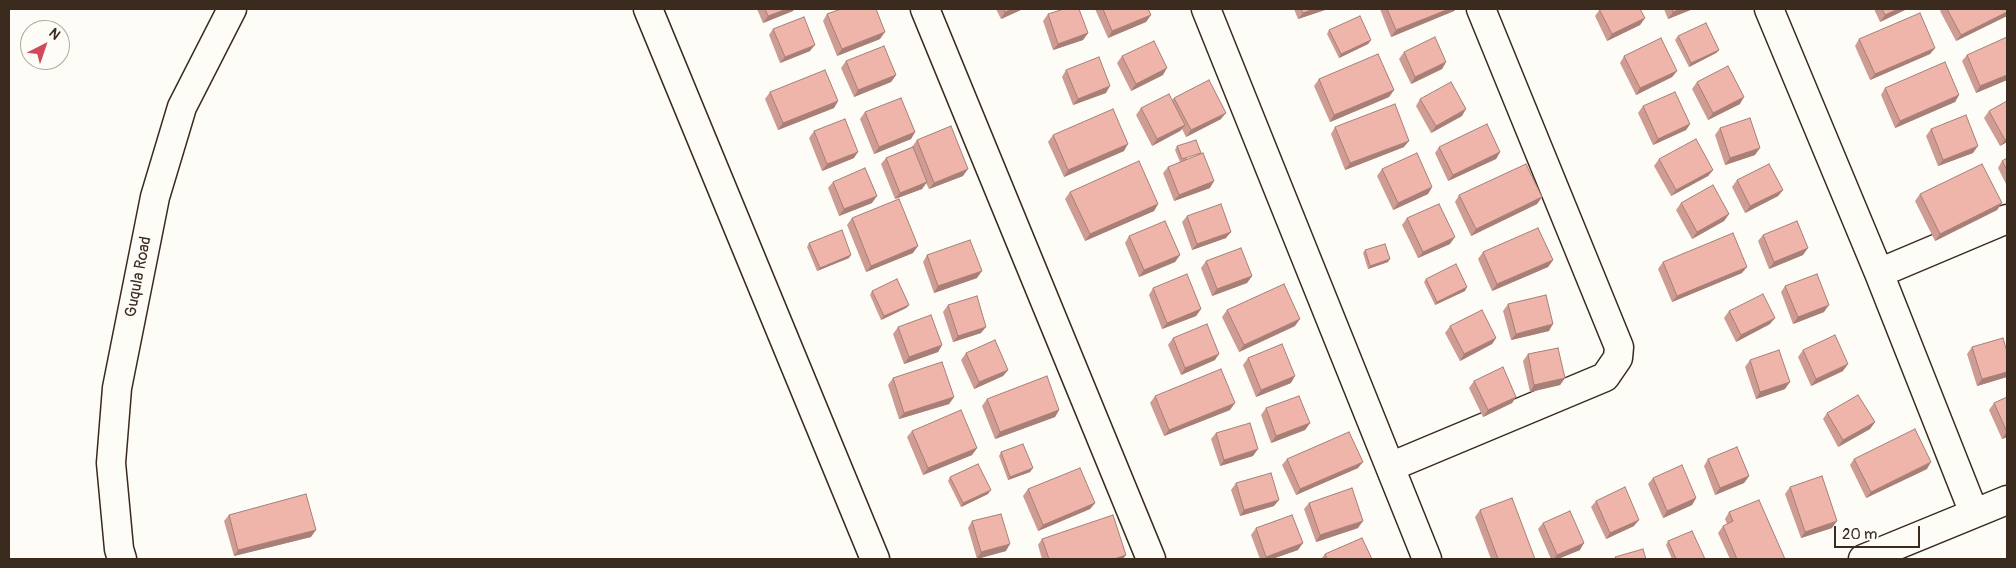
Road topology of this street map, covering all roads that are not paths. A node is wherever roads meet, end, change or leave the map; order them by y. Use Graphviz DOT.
graph roads {
  1 [pos="232,9"];
  2 [pos="648,9"];
  3 [pos="925,9"];
  4 [pos="1206,9"];
  5 [pos="1481,9"];
  6 [pos="1769,9"];
  7 [pos="2007,219"];
  8 [pos="1879,273"];
  9 [pos="1390,466"];
  10 [pos="2007,500"];
  11 [pos="1974,513"];
  12 [pos="122,559"];
  13 [pos="875,559"];
  14 [pos="1151,559"];
  15 [pos="1427,559"];
  16 [pos="1863,559"];
  1 -- 12 [label="street, Guqula Road"];
  2 -- 13 [label="street"];
  3 -- 14 [label="street"];
  4 -- 9 [label="street"];
  5 -- 9 [label="street"];
  6 -- 8 [label="street"];
  7 -- 8 [label="street"];
  8 -- 11 [label="street"];
  9 -- 15 [label="street"];
  10 -- 11 [label="street"];
  11 -- 16 [label="street"];
}
